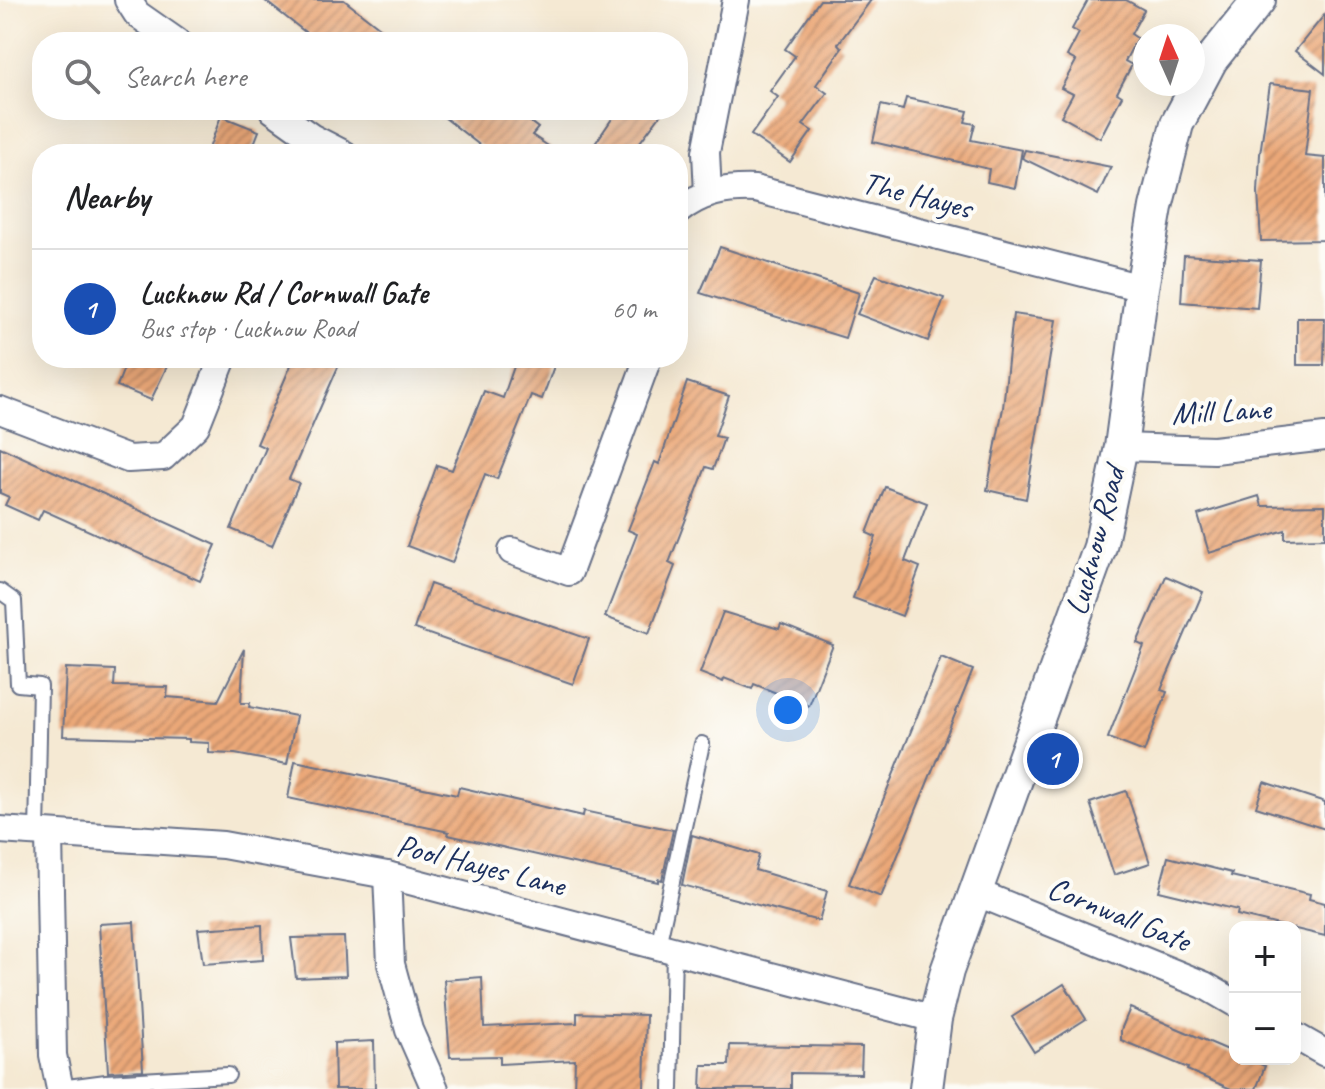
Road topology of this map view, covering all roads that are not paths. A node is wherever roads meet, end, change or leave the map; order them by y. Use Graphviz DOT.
graph roads {
  1 [pos="128,0"];
  2 [pos="736,0"];
  3 [pos="1259,0"];
  4 [pos="163,32"];
  5 [pos="283,120"];
  6 [pos="306,144"];
  7 [pos="708,194"];
  8 [pos="688,205"];
  9 [pos="1142,288"];
  10 [pos="219,368"];
  11 [pos="644,368"];
  12 [pos="0,410"];
  13 [pos="1325,437"];
  14 [pos="1121,447"];
  15 [pos="512,551"];
  16 [pos="0,591"];
  17 [pos="702,744"];
  18 [pos="0,830"];
  19 [pos="43,834"];
  20 [pos="387,875"];
  21 [pos="975,892"];
  22 [pos="666,948"];
  23 [pos="1229,1000"];
  24 [pos="935,1019"];
  25 [pos="1301,1039"];
  26 [pos="1325,1053"];
  27 [pos="228,1075"];
  28 [pos="60,1089"];
  29 [pos="435,1089"];
  30 [pos="671,1089"];
  31 [pos="926,1089"];
  1 -- 4 [label="street"];
  2 -- 7 [label="street"];
  3 -- 9 [label="street, Lucknow Road"];
  5 -- 6 [label="street"];
  7 -- 8 [label="street, The Hayes"];
  7 -- 9 [label="street, The Hayes"];
  9 -- 14 [label="street, Lucknow Road"];
  10 -- 12 [label="street"];
  11 -- 15 [label="street"];
  13 -- 14 [label="street, Mill Lane"];
  14 -- 21 [label="street, Lucknow Road"];
  16 -- 19 [label="lane"];
  17 -- 22 [label="lane"];
  18 -- 19 [label="street, Pool Hayes Lane"];
  19 -- 20 [label="street, Pool Hayes Lane"];
  19 -- 28 [label="street"];
  20 -- 22 [label="street, Pool Hayes Lane"];
  20 -- 29 [label="street"];
  21 -- 23 [label="street, Cornwall Gate"];
  21 -- 24 [label="street, Lucknow Road"];
  22 -- 24 [label="street, Pool Hayes Lane"];
  22 -- 30 [label="lane"];
  24 -- 31 [label="street, Lucknow Road"];
  25 -- 26 [label="street"];
  27 -- 28 [label="lane"];
}
